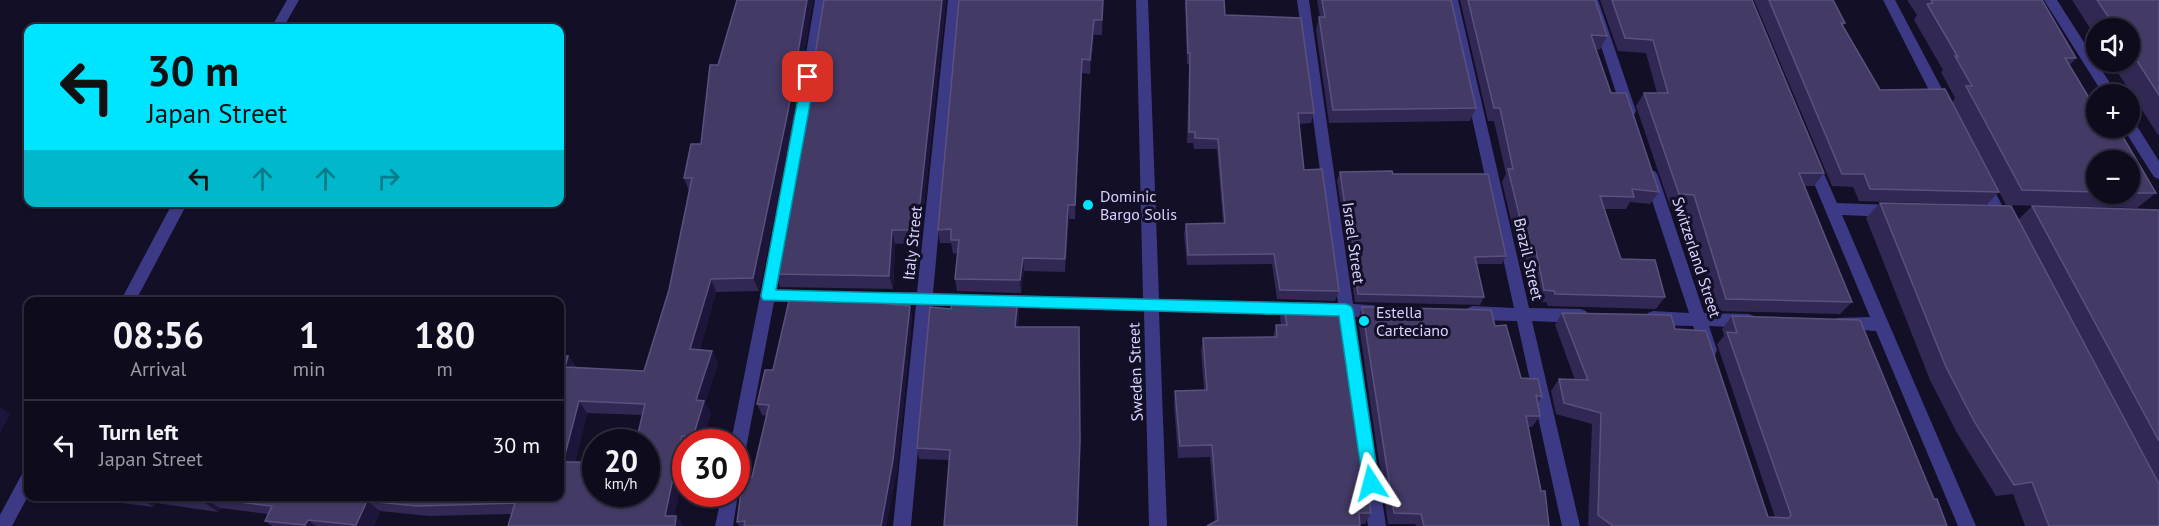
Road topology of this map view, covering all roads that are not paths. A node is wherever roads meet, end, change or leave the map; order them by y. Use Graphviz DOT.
graph roads {
  1 [pos="293,0"];
  2 [pos="821,0"];
  3 [pos="954,0"];
  4 [pos="1142,0"];
  5 [pos="1303,0"];
  6 [pos="1452,0"];
  7 [pos="1592,0"];
  8 [pos="1889,0"];
  9 [pos="2050,0"];
  10 [pos="279,24"];
  11 [pos="2104,84"];
  12 [pos="1633,121"];
  13 [pos="1952,123"];
  14 [pos="2137,138"];
  15 [pos="1804,143"];
  16 [pos="1974,164"];
  17 [pos="1647,165"];
  18 [pos="2159,173"];
  19 [pos="178,207"];
  20 [pos="1832,209"];
  21 [pos="1910,212"];
  22 [pos="1977,214"];
  23 [pos="2000,215"];
  24 [pos="2023,215"];
  25 [pos="2011,236"];
  26 [pos="768,296"];
  27 [pos="130,297"];
  28 [pos="824,297"];
  29 [pos="857,298"];
  30 [pos="925,299"];
  31 [pos="1151,305"];
  32 [pos="1346,310"];
  33 [pos="1393,311"];
  34 [pos="1452,313"];
  35 [pos="1523,315"];
  36 [pos="1593,316"];
  37 [pos="1640,318"];
  38 [pos="1699,319"];
  39 [pos="1767,321"];
  40 [pos="1824,322"];
  41 [pos="1880,324"];
  42 [pos="1713,363"];
  43 [pos="742,429"];
  44 [pos="24,487"];
  45 [pos="728,507"];
  46 [pos="3,526"];
  47 [pos="724,526"];
  48 [pos="902,526"];
  49 [pos="1158,526"];
  50 [pos="1377,526"];
  51 [pos="1571,526"];
  52 [pos="1967,526"];
  1 -- 10 [label="street"];
  2 -- 26 [label="street"];
  3 -- 30 [label="street, Italy Street"];
  4 -- 31 [label="street, Sweden Street"];
  5 -- 32 [label="street, Israel Street"];
  6 -- 35 [label="street, Brazil Street"];
  7 -- 12 [label="street"];
  8 -- 13 [label="street"];
  9 -- 11 [label="street"];
  14 -- 18 [label="street"];
  15 -- 20 [label="street"];
  16 -- 23 [label="street"];
  17 -- 38 [label="street, Switzerland Street"];
  19 -- 27 [label="street"];
  20 -- 21 [label="street"];
  20 -- 41 [label="street"];
  22 -- 23 [label="street"];
  23 -- 24 [label="street"];
  23 -- 25 [label="street"];
  26 -- 28 [label="street"];
  26 -- 43 [label="street"];
  29 -- 30 [label="street"];
  30 -- 31 [label="street"];
  30 -- 48 [label="street, Italy Street"];
  31 -- 32 [label="street"];
  31 -- 49 [label="street, Sweden Street"];
  32 -- 33 [label="street"];
  32 -- 50 [label="street, Israel Street"];
  34 -- 35 [label="street"];
  35 -- 36 [label="street"];
  35 -- 51 [label="street, Brazil Street"];
  37 -- 38 [label="street"];
  38 -- 39 [label="street"];
  38 -- 42 [label="street, Switzerland Street"];
  40 -- 41 [label="street"];
  41 -- 52 [label="street"];
  44 -- 46 [label="street"];
  45 -- 47 [label="street"];
}
